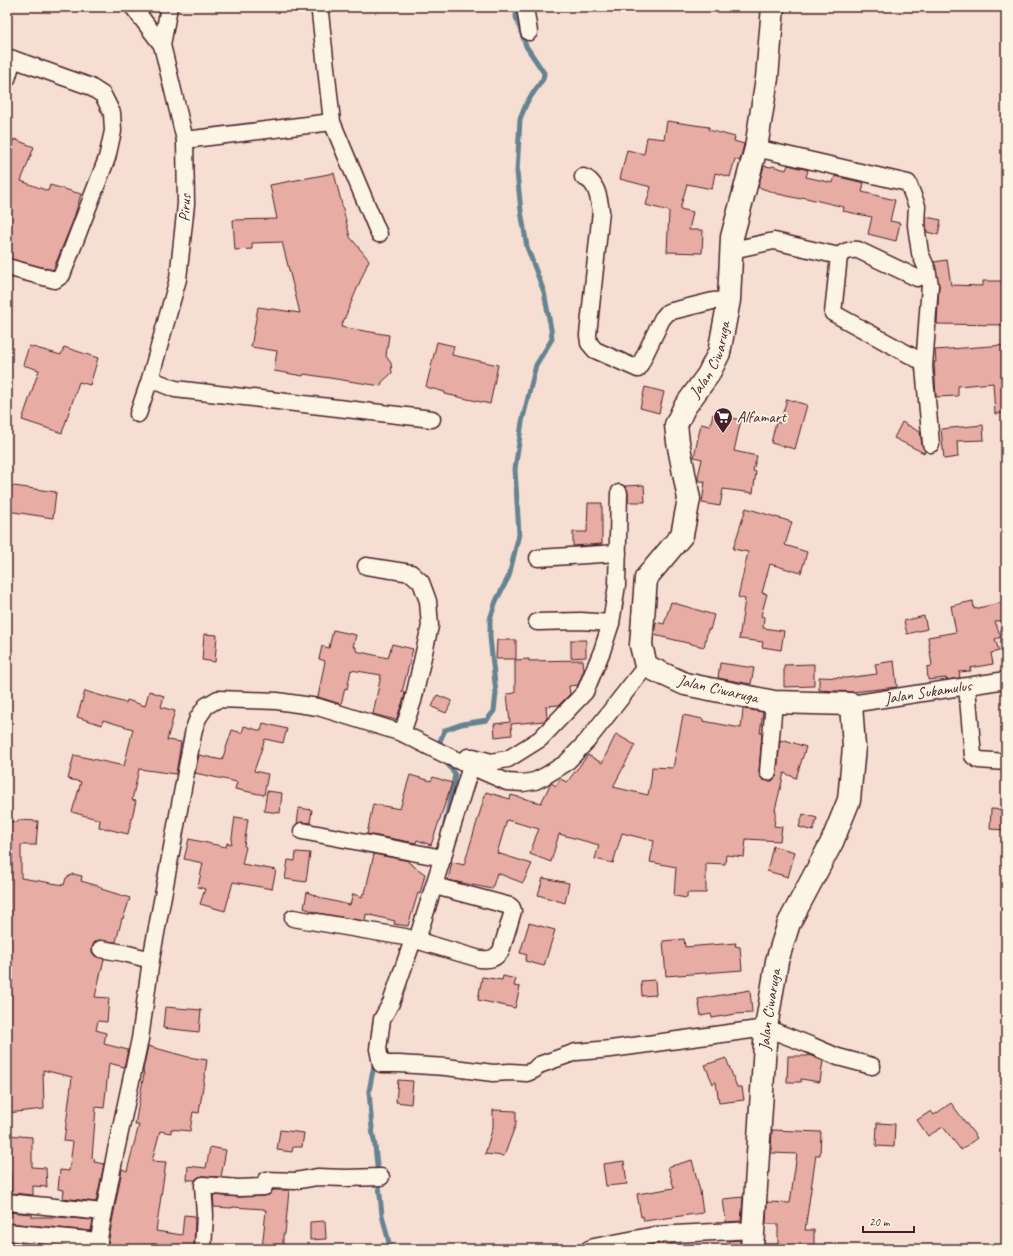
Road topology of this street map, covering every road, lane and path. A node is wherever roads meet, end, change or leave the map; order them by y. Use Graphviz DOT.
graph roads {
  1 [pos="133,7"];
  2 [pos="169,7"];
  3 [pos="321,7"];
  4 [pos="525,7"];
  5 [pos="773,7"];
  6 [pos="529,32"];
  7 [pos="162,45"];
  8 [pos="10,58"];
  9 [pos="7,79"];
  10 [pos="332,122"];
  11 [pos="185,140"];
  12 [pos="756,148"];
  13 [pos="583,177"];
  14 [pos="379,234"];
  15 [pos="732,250"];
  16 [pos="838,256"];
  17 [pos="7,267"];
  18 [pos="917,278"];
  19 [pos="730,300"];
  20 [pos="917,359"];
  21 [pos="150,379"];
  22 [pos="138,414"];
  23 [pos="432,419"];
  24 [pos="930,444"];
  25 [pos="619,493"];
  26 [pos="618,553"];
  27 [pos="538,558"];
  28 [pos="366,566"];
  29 [pos="537,622"];
  30 [pos="611,623"];
  31 [pos="646,666"];
  32 [pos="1006,680"];
  33 [pos="967,686"];
  34 [pos="774,702"];
  35 [pos="851,704"];
  36 [pos="402,733"];
  37 [pos="450,757"];
  38 [pos="1006,762"];
  39 [pos="470,766"];
  40 [pos="768,772"];
  41 [pos="302,831"];
  42 [pos="443,858"];
  43 [pos="434,886"];
  44 [pos="292,918"];
  45 [pos="415,940"];
  46 [pos="101,949"];
  47 [pos="151,960"];
  48 [pos="766,1028"];
  49 [pos="872,1066"];
  50 [pos="381,1177"];
  51 [pos="7,1202"];
  52 [pos="103,1212"];
  53 [pos="7,1232"];
  54 [pos="753,1239"];
  55 [pos="98,1245"];
  56 [pos="203,1249"];
  57 [pos="589,1249"];
  1 -- 7 [label="street, Pirus"];
  2 -- 7 [label="street"];
  3 -- 10 [label="street"];
  4 -- 6 [label="street"];
  5 -- 12 [label="street, Jalan Ciwaruga"];
  7 -- 11 [label="street, Pirus"];
  8 -- 9 [label="street"];
  8 -- 17 [label="street"];
  10 -- 11 [label="street"];
  10 -- 14 [label="street"];
  11 -- 21 [label="street, Pirus"];
  12 -- 15 [label="street, Jalan Ciwaruga"];
  12 -- 24 [label="street"];
  13 -- 19 [label="street"];
  15 -- 16 [label="street"];
  15 -- 19 [label="street, Jalan Ciwaruga"];
  16 -- 18 [label="street"];
  16 -- 20 [label="street"];
  19 -- 31 [label="street, Jalan Ciwaruga"];
  21 -- 22 [label="street, Pirus"];
  21 -- 23 [label="street"];
  25 -- 26 [label="street"];
  26 -- 27 [label="street"];
  26 -- 30 [label="street"];
  28 -- 36 [label="street"];
  29 -- 30 [label="street"];
  30 -- 37 [label="street"];
  31 -- 34 [label="street, Jalan Ciwaruga"];
  31 -- 39 [label="street"];
  32 -- 33 [label="street, Jalan Sukamulus"];
  33 -- 35 [label="street, Jalan Sukamulus"];
  33 -- 38 [label="street"];
  34 -- 35 [label="street, Jalan Ciwaruga"];
  34 -- 40 [label="street"];
  35 -- 48 [label="street, Jalan Ciwaruga"];
  36 -- 37 [label="street"];
  36 -- 47 [label="street"];
  37 -- 39 [label="street"];
  39 -- 42 [label="street"];
  41 -- 42 [label="street"];
  42 -- 43 [label="street"];
  43 -- 45 [label="street"];
  43 -- 45 [label="street"];
  44 -- 45 [label="street"];
  45 -- 48 [label="street"];
  46 -- 47 [label="street"];
  47 -- 52 [label="street"];
  48 -- 49 [label="street"];
  48 -- 54 [label="street, Jalan Ciwaruga"];
  50 -- 56 [label="street"];
  51 -- 52 [label="street"];
  52 -- 55 [label="street"];
  53 -- 55 [label="street"];
  54 -- 57 [label="street"];
}
